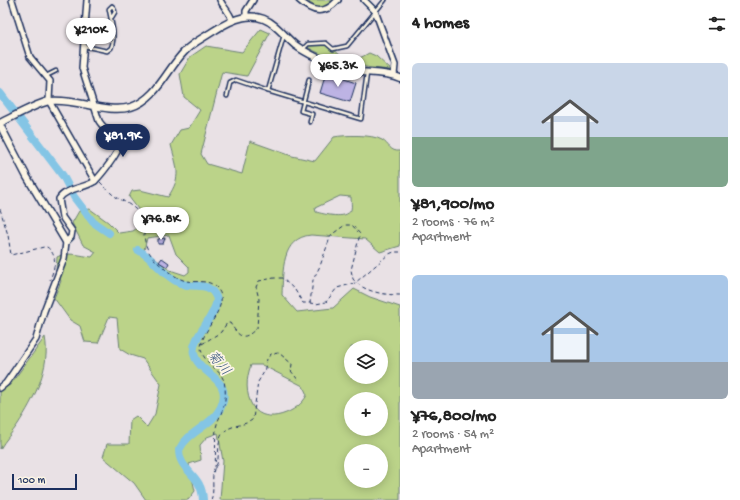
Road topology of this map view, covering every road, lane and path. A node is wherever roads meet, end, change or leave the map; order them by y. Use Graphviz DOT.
graph roads {
  1 [pos="12,0"];
  2 [pos="87,0"];
  3 [pos="220,0"];
  4 [pos="253,0"];
  5 [pos="300,0"];
  6 [pos="338,0"];
  7 [pos="364,0"];
  8 [pos="385,0"];
  9 [pos="375,11"];
  10 [pos="246,16"];
  11 [pos="112,17"];
  12 [pos="232,20"];
  13 [pos="284,35"];
  14 [pos="83,46"];
  15 [pos="302,50"];
  16 [pos="397,64"];
  17 [pos="56,71"];
  18 [pos="367,73"];
  19 [pos="46,76"];
  20 [pos="397,76"];
  21 [pos="309,80"];
  22 [pos="268,91"];
  23 [pos="227,96"];
  24 [pos="49,102"];
  25 [pos="304,102"];
  26 [pos="95,105"];
  27 [pos="310,122"];
  28 [pos="0,124"];
  29 [pos="96,180"];
  30 [pos="0,209"];
  31 [pos="66,242"];
  32 [pos="400,252"];
  33 [pos="356,283"];
  34 [pos="49,285"];
  35 [pos="400,296"];
  36 [pos="310,303"];
  37 [pos="202,344"];
  38 [pos="299,381"];
  39 [pos="0,388"];
  40 [pos="214,468"];
  41 [pos="211,500"];
  1 -- 19 [label="street"];
  2 -- 14 [label="street"];
  3 -- 12 [label="street"];
  4 -- 10 [label="street"];
  5 -- 6 [label="street"];
  7 -- 9 [label="street"];
  8 -- 9 [label="lane"];
  9 -- 15 [label="lane"];
  9 -- 16 [label="street"];
  10 -- 12 [label="street"];
  10 -- 13 [label="street"];
  11 -- 14 [label="lane"];
  12 -- 26 [label="street"];
  13 -- 15 [label="street"];
  13 -- 22 [label="lane"];
  14 -- 26 [label="street"];
  15 -- 18 [label="street"];
  16 -- 20 [label="street"];
  17 -- 19 [label="lane"];
  18 -- 20 [label="street"];
  18 -- 25 [label="lane"];
  19 -- 24 [label="street"];
  21 -- 25 [label="lane"];
  22 -- 23 [label="lane"];
  22 -- 25 [label="lane"];
  24 -- 26 [label="street"];
  24 -- 28 [label="street"];
  24 -- 29 [label="street"];
  25 -- 27 [label="lane"];
  26 -- 29 [label="street"];
  28 -- 31 [label="street"];
  29 -- 31 [label="street"];
  29 -- 37 [label="path"];
  30 -- 34 [label="path"];
  31 -- 39 [label="street"];
  32 -- 33 [label="path"];
  33 -- 35 [label="path"];
  33 -- 36 [label="path"];
  33 -- 36 [label="path"];
  36 -- 37 [label="path"];
  37 -- 40 [label="path"];
  38 -- 40 [label="path"];
  40 -- 41 [label="path"];
}
